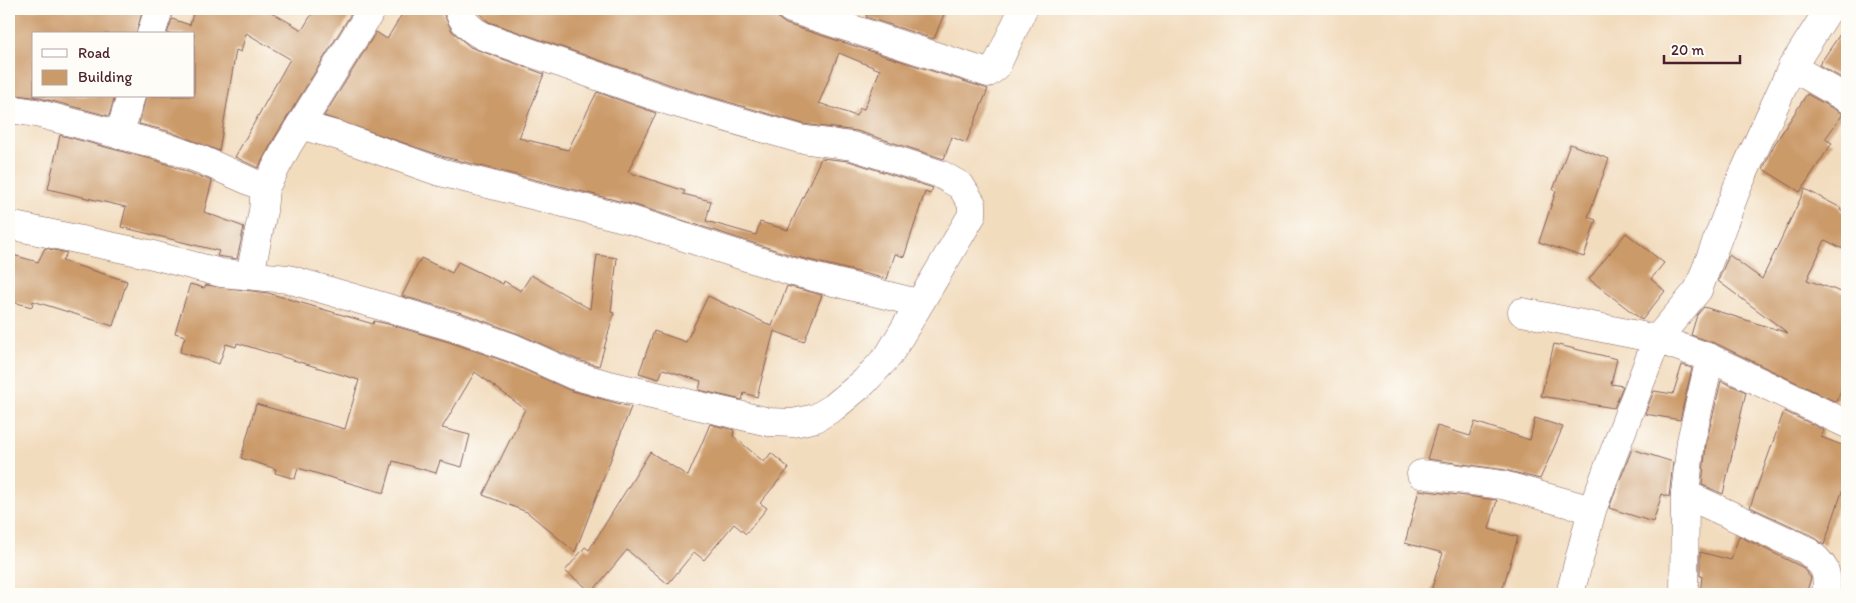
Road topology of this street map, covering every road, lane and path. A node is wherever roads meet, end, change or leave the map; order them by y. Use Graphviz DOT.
graph roads {
  1 [pos="159,9"];
  2 [pos="372,9"];
  3 [pos="458,9"];
  4 [pos="791,9"];
  5 [pos="1023,9"];
  6 [pos="1828,9"];
  7 [pos="152,32"];
  8 [pos="1792,67"];
  9 [pos="130,98"];
  10 [pos="1847,99"];
  11 [pos="9,109"];
  12 [pos="300,125"];
  13 [pos="119,134"];
  14 [pos="265,188"];
  15 [pos="9,225"];
  16 [pos="250,275"];
  17 [pos="918,304"];
  18 [pos="1522,312"];
  19 [pos="1657,339"];
  20 [pos="1710,358"];
  21 [pos="1847,424"];
  22 [pos="1421,474"];
  23 [pos="1685,494"];
  24 [pos="1592,510"];
  25 [pos="1570,594"];
  26 [pos="1684,594"];
  27 [pos="1826,594"];
  1 -- 7 [label="street"];
  2 -- 12 [label="street"];
  3 -- 17 [label="street"];
  4 -- 5 [label="street"];
  6 -- 8 [label="street"];
  8 -- 10 [label="street"];
  8 -- 19 [label="street"];
  9 -- 13 [label="street"];
  11 -- 13 [label="street"];
  12 -- 14 [label="street"];
  12 -- 17 [label="street"];
  13 -- 14 [label="street"];
  14 -- 16 [label="street"];
  15 -- 16 [label="street"];
  16 -- 17 [label="street"];
  18 -- 19 [label="street"];
  19 -- 20 [label="street"];
  19 -- 24 [label="street"];
  20 -- 21 [label="street"];
  20 -- 23 [label="street"];
  22 -- 24 [label="street"];
  23 -- 26 [label="street"];
  23 -- 27 [label="street"];
  24 -- 25 [label="street"];
}
